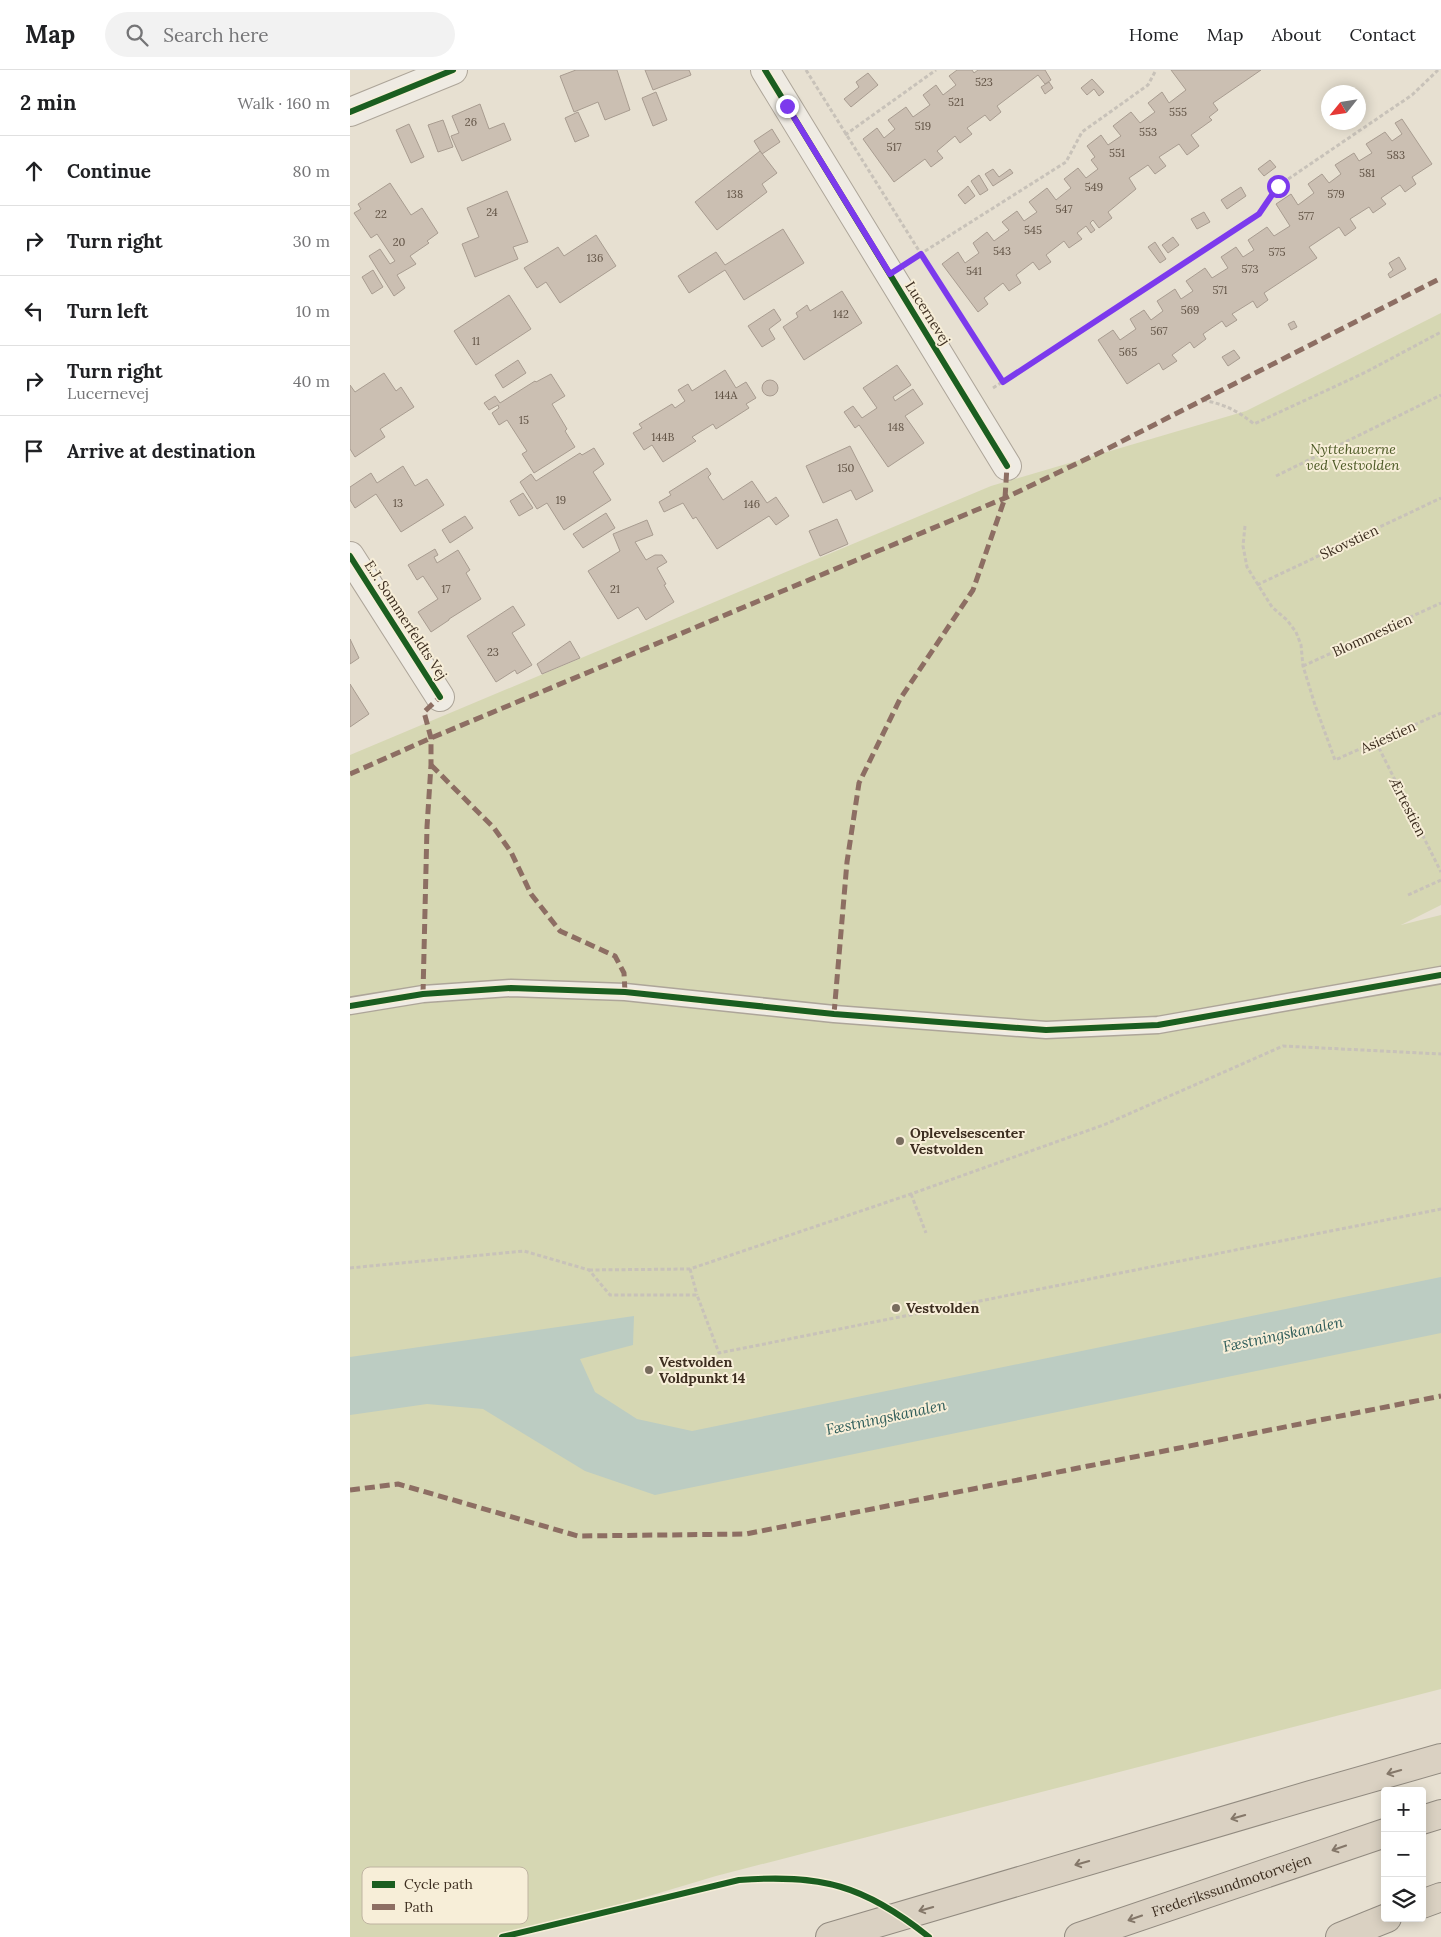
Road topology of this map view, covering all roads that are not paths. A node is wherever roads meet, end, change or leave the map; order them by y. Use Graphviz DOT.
graph roads {
  1 [pos="453,70"];
  2 [pos="765,70"];
  3 [pos="350,112"];
  4 [pos="1007,466"];
  5 [pos="350,556"];
  6 [pos="440,697"];
  7 [pos="1441,975"];
  8 [pos="350,1006"];
  9 [pos="1441,1758"];
  10 [pos="1441,1814"];
  11 [pos="1426,1819"];
  12 [pos="1381,1833"];
  13 [pos="1441,1896"];
  14 [pos="1426,1902"];
  15 [pos="1381,1920"];
  16 [pos="830,1937"];
  17 [pos="1079,1937"];
  18 [pos="1340,1937"];
  1 -- 3 [label="street"];
  2 -- 4 [label="street, Lucernevej"];
  5 -- 6 [label="street, E.J. Sommerfeldts Vej"];
  7 -- 8 [label="lane"];
  9 -- 16 [label="highway, one-way"];
  10 -- 11 [label="highway"];
  12 -- 17 [label="highway, Frederikssundmotorvejen, one-way"];
  13 -- 14 [label="highway"];
  15 -- 18 [label="highway"];
}
